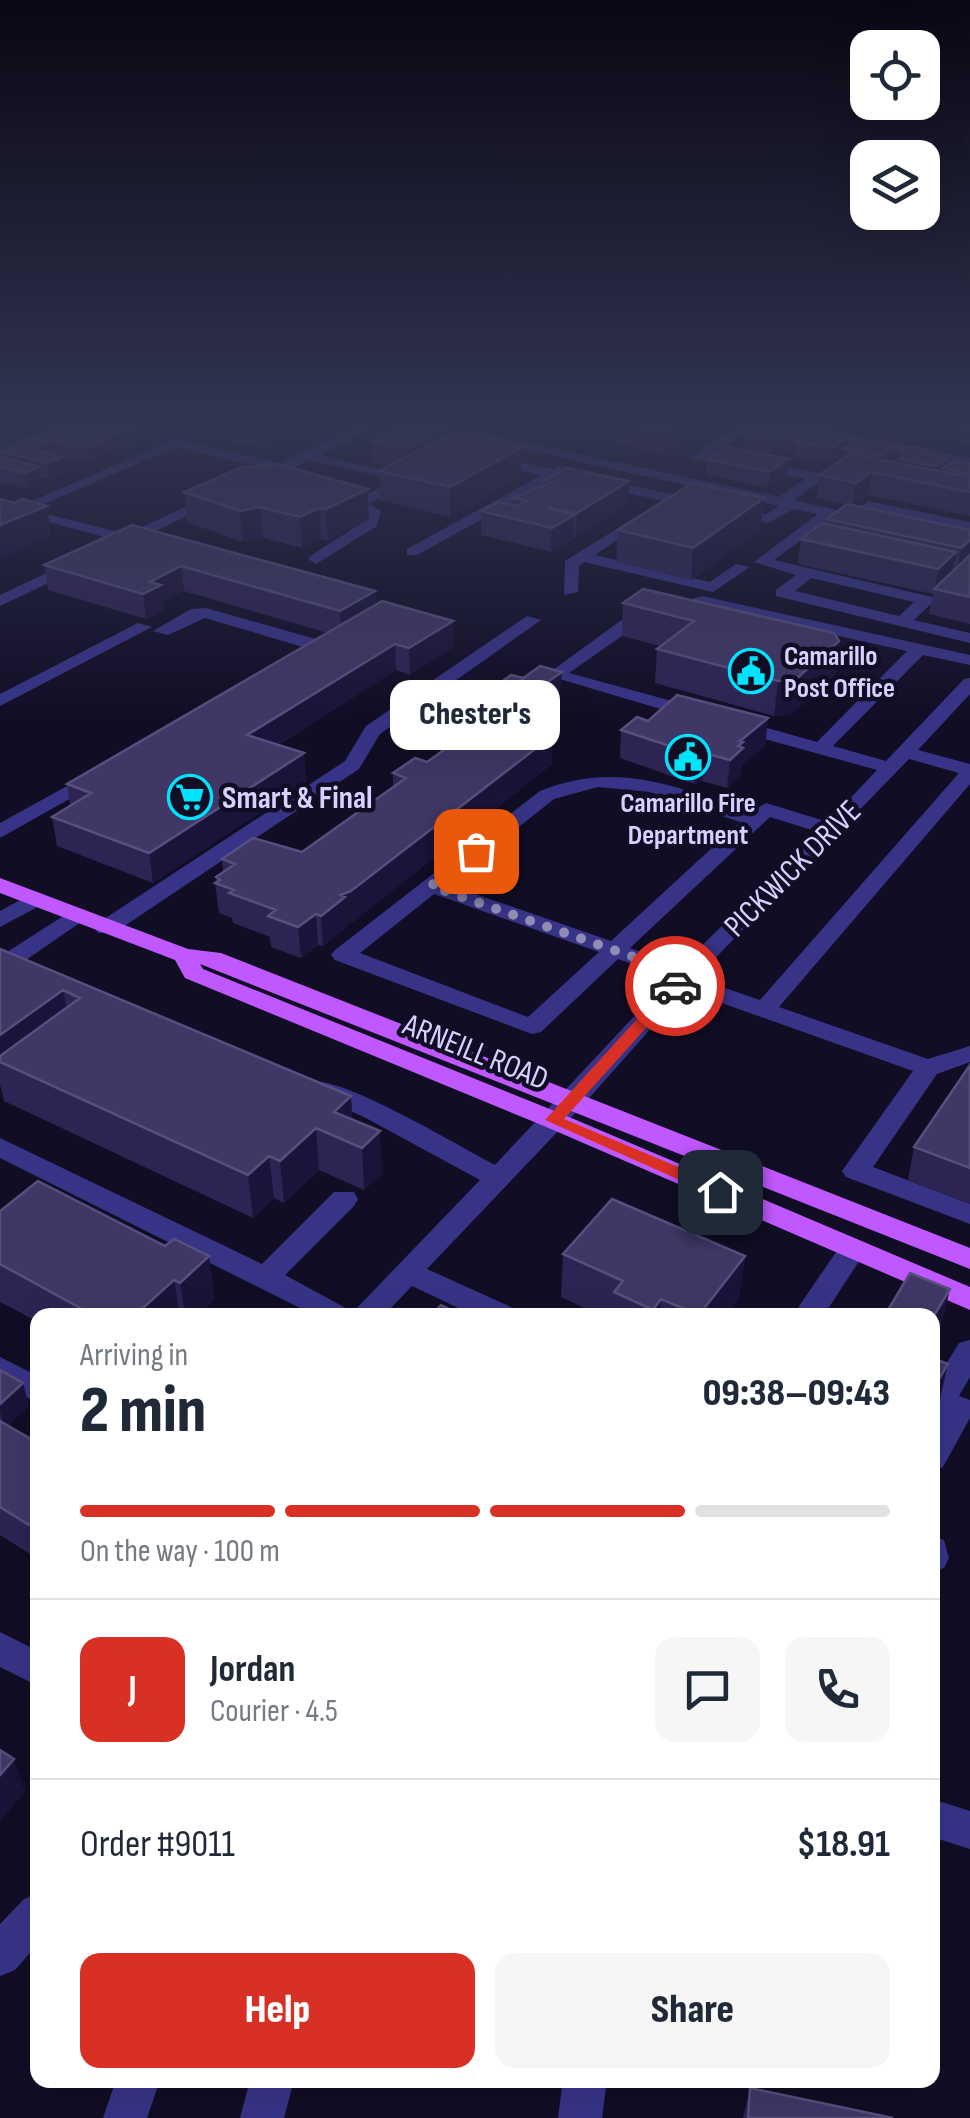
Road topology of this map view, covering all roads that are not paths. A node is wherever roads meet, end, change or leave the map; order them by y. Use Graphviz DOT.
graph roads {
  1 [pos="51,520"];
  2 [pos="175,520"];
  3 [pos="372,520"];
  4 [pos="471,520"];
  5 [pos="637,520"];
  6 [pos="818,520"];
  7 [pos="862,520"];
  8 [pos="935,520"];
  9 [pos="970,527"];
  10 [pos="128,539"];
  11 [pos="970,544"];
  12 [pos="412,552"];
  13 [pos="582,556"];
  14 [pos="316,560"];
  15 [pos="742,567"];
  16 [pos="808,573"];
  17 [pos="0,583"];
  18 [pos="18,590"];
  19 [pos="570,592"];
  20 [pos="0,601"];
  21 [pos="533,620"];
  22 [pos="902,622"];
  23 [pos="970,638"];
  24 [pos="917,650"];
  25 [pos="970,660"];
  26 [pos="268,676"];
  27 [pos="970,684"];
  28 [pos="0,701"];
  29 [pos="820,748"];
  30 [pos="970,752"];
  31 [pos="904,753"];
  32 [pos="112,767"];
  33 [pos="970,771"];
  34 [pos="756,820"];
  35 [pos="832,830"];
  36 [pos="0,832"];
  37 [pos="0,885"];
  38 [pos="431,886"];
  39 [pos="35,899"];
  40 [pos="76,915"];
  41 [pos="0,920"];
  42 [pos="106,928"];
  43 [pos="615,950"];
  44 [pos="7,958"];
  45 [pos="50,972"];
  46 [pos="683,978"];
  47 [pos="764,1010"];
  48 [pos="970,1054"];
  49 [pos="928,1068"];
  50 [pos="302,1080"];
  51 [pos="563,1110"];
  52 [pos="0,1147"];
  53 [pos="498,1178"];
  54 [pos="344,1199"];
  55 [pos="970,1214"];
  56 [pos="853,1249"];
  57 [pos="970,1258"];
  58 [pos="408,1272"];
  59 [pos="265,1278"];
  60 [pos="970,1298"];
  61 [pos="326,1308"];
  62 [pos="373,1308"];
  63 [pos="485,1308"];
  64 [pos="814,1308"];
  65 [pos="953,1364"];
  66 [pos="0,1370"];
  67 [pos="30,1386"];
  68 [pos="940,1401"];
  69 [pos="940,1401"];
  70 [pos="940,1443"];
  71 [pos="0,1648"];
  72 [pos="30,1665"];
  73 [pos="940,1821"];
  74 [pos="970,1830"];
  75 [pos="30,1922"];
  76 [pos="0,1955"];
  77 [pos="135,2088"];
  78 [pos="270,2088"];
  79 [pos="584,2088"];
  80 [pos="126,2118"];
  81 [pos="262,2118"];
  82 [pos="580,2118"];
  1 -- 10 [label="street"];
  2 -- 10 [label="street"];
  3 -- 14 [label="street"];
  4 -- 12 [label="street"];
  5 -- 13 [label="street"];
  6 -- 16 [label="street"];
  7 -- 11 [label="street"];
  8 -- 9 [label="street"];
  10 -- 18 [label="street"];
  13 -- 15 [label="street"];
  13 -- 19 [label="street"];
  16 -- 22 [label="street"];
  16 -- 22 [label="street"];
  17 -- 18 [label="street"];
  18 -- 20 [label="street"];
  21 -- 42 [label="street"];
  22 -- 23 [label="street"];
  24 -- 25 [label="street"];
  24 -- 29 [label="street"];
  24 -- 29 [label="street"];
  26 -- 28 [label="street"];
  27 -- 31 [label="street, PICKWICK DRIVE"];
  29 -- 31 [label="street"];
  30 -- 31 [label="street"];
  31 -- 33 [label="street"];
  31 -- 35 [label="street, PICKWICK DRIVE"];
  32 -- 36 [label="street"];
  33 -- 47 [label="street"];
  34 -- 35 [label="street"];
  34 -- 38 [label="street"];
  34 -- 43 [label="street"];
  35 -- 46 [label="street, PICKWICK DRIVE"];
  37 -- 39 [label="main road, ARNEILL ROAD"];
  38 -- 43 [label="street"];
  38 -- 43 [label="street"];
  39 -- 40 [label="main road, ARNEILL ROAD"];
  39 -- 41 [label="street"];
  40 -- 42 [label="main road, ARNEILL ROAD"];
  40 -- 44 [label="street"];
  42 -- 51 [label="main road, ARNEILL ROAD"];
  43 -- 46 [label="street"];
  44 -- 45 [label="street"];
  46 -- 47 [label="street"];
  46 -- 51 [label="street, PICKWICK DRIVE"];
  47 -- 49 [label="street"];
  48 -- 49 [label="street"];
  49 -- 55 [label="street"];
  50 -- 53 [label="street"];
  51 -- 53 [label="street, PICKWICK DRIVE"];
  51 -- 56 [label="main road, ARNEILL ROAD"];
  51 -- 57 [label="main road, ARNEILL ROAD"];
  52 -- 59 [label="street"];
  53 -- 58 [label="street, PICKWICK DRIVE"];
  54 -- 59 [label="street"];
  56 -- 60 [label="main road, ARNEILL ROAD"];
  56 -- 64 [label="street"];
  58 -- 62 [label="street, PICKWICK DRIVE"];
  58 -- 63 [label="street"];
  59 -- 61 [label="street"];
  65 -- 69 [label="street"];
  66 -- 67 [label="street"];
  68 -- 70 [label="street"];
  71 -- 72 [label="street"];
  73 -- 74 [label="street"];
  75 -- 76 [label="street"];
  77 -- 80 [label="street"];
  78 -- 81 [label="street"];
  79 -- 82 [label="street"];
}
